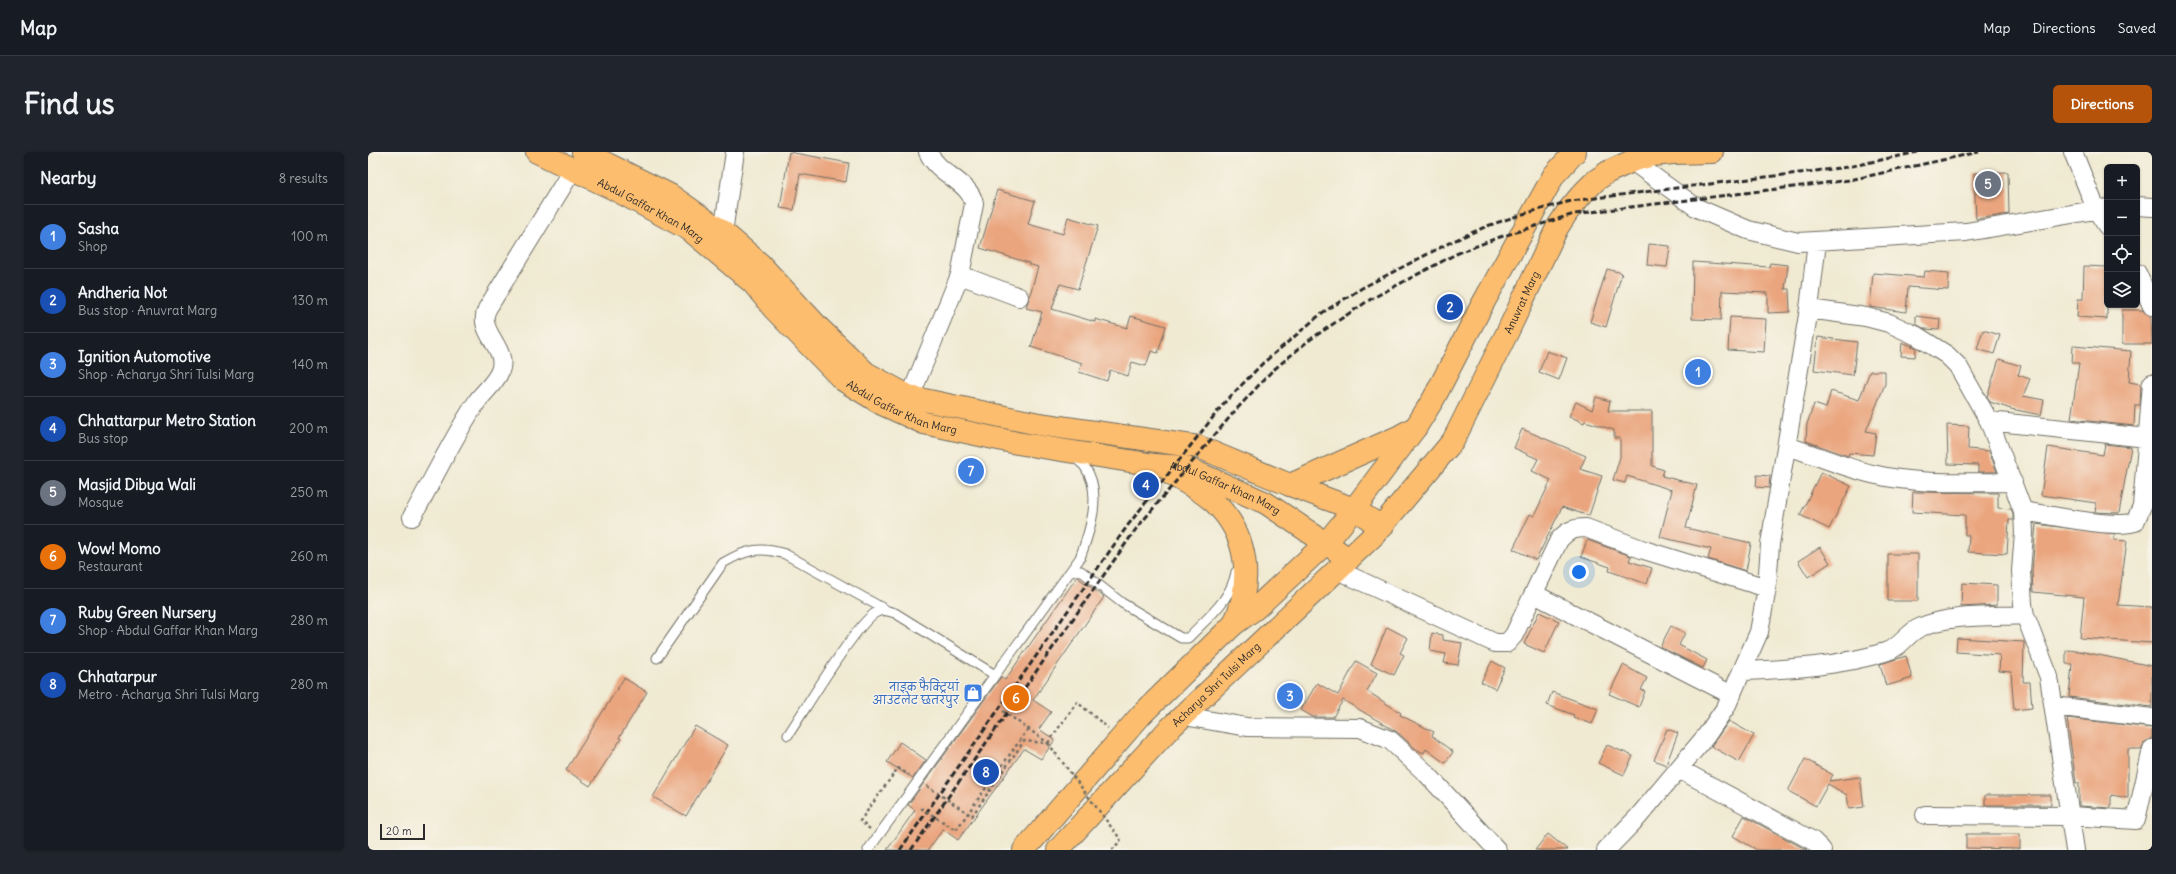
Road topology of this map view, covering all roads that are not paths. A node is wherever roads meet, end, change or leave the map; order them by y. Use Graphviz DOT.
graph roads {
  1 [pos="537,152"];
  2 [pos="734,152"];
  3 [pos="928,152"];
  4 [pos="1575,152"];
  5 [pos="1712,152"];
  6 [pos="2073,152"];
  7 [pos="578,161"];
  8 [pos="1632,161"];
  9 [pos="2140,206"];
  10 [pos="2152,207"];
  11 [pos="2102,209"];
  12 [pos="723,232"];
  13 [pos="1817,242"];
  14 [pos="960,275"];
  15 [pos="2143,278"];
  16 [pos="1019,297"];
  17 [pos="2152,306"];
  18 [pos="1809,309"];
  19 [pos="2152,383"];
  20 [pos="910,397"];
  21 [pos="1989,421"];
  22 [pos="1416,427"];
  23 [pos="2147,438"];
  24 [pos="1787,446"];
  25 [pos="1068,452"];
  26 [pos="1155,465"];
  27 [pos="2013,482"];
  28 [pos="1290,485"];
  29 [pos="1354,510"];
  30 [pos="2023,511"];
  31 [pos="412,517"];
  32 [pos="1382,527"];
  33 [pos="1239,538"];
  34 [pos="1327,542"];
  35 [pos="1343,564"];
  36 [pos="1070,572"];
  37 [pos="1767,588"];
  38 [pos="1534,594"];
  39 [pos="886,610"];
  40 [pos="2025,615"];
  41 [pos="1234,624"];
  42 [pos="657,658"];
  43 [pos="1744,671"];
  44 [pos="995,675"];
  45 [pos="1732,695"];
  46 [pos="2054,706"];
  47 [pos="1184,716"];
  48 [pos="2152,718"];
  49 [pos="788,735"];
  50 [pos="2152,749"];
  51 [pos="1678,769"];
  52 [pos="1925,815"];
  53 [pos="2071,816"];
  54 [pos="868,850"];
  55 [pos="1024,850"];
  56 [pos="1058,850"];
  57 [pos="1497,850"];
  58 [pos="1606,850"];
  59 [pos="1822,850"];
  60 [pos="2075,850"];
  1 -- 7 [label="main road, Abdul Gaffar Khan Marg"];
  2 -- 12 [label="street"];
  3 -- 14 [label="street"];
  4 -- 22 [label="main road"];
  5 -- 8 [label="main road, Anuvrat Marg"];
  6 -- 11 [label="street"];
  7 -- 12 [label="main road, Abdul Gaffar Khan Marg"];
  7 -- 25 [label="main road, Abdul Gaffar Khan Marg"];
  7 -- 31 [label="street"];
  8 -- 13 [label="street"];
  8 -- 32 [label="main road, Anuvrat Marg"];
  9 -- 10 [label="street"];
  11 -- 13 [label="street"];
  12 -- 20 [label="main road, Abdul Gaffar Khan Marg"];
  13 -- 18 [label="street"];
  14 -- 16 [label="street"];
  14 -- 20 [label="street"];
  15 -- 17 [label="street"];
  18 -- 21 [label="street"];
  18 -- 24 [label="street"];
  19 -- 23 [label="street"];
  20 -- 28 [label="main road, Abdul Gaffar Khan Marg"];
  21 -- 23 [label="street"];
  21 -- 27 [label="street"];
  22 -- 28 [label="main road"];
  22 -- 29 [label="main road"];
  23 -- 30 [label="street"];
  24 -- 27 [label="street"];
  24 -- 37 [label="street"];
  25 -- 26 [label="main road, Abdul Gaffar Khan Marg"];
  25 -- 36 [label="lane"];
  26 -- 33 [label="main road"];
  26 -- 34 [label="main road, Abdul Gaffar Khan Marg"];
  27 -- 30 [label="street"];
  28 -- 29 [label="main road, Abdul Gaffar Khan Marg"];
  29 -- 32 [label="main road, Abdul Gaffar Khan Marg"];
  29 -- 34 [label="main road"];
  30 -- 40 [label="street"];
  32 -- 35 [label="main road, Acharya Shri Tulsi Marg"];
  33 -- 36 [label="lane"];
  33 -- 41 [label="main road"];
  34 -- 35 [label="main road, Abdul Gaffar Khan Marg"];
  34 -- 41 [label="main road"];
  35 -- 38 [label="street"];
  35 -- 47 [label="main road, Acharya Shri Tulsi Marg"];
  36 -- 44 [label="lane"];
  37 -- 38 [label="street"];
  37 -- 43 [label="street"];
  38 -- 45 [label="street"];
  39 -- 42 [label="lane"];
  39 -- 44 [label="lane"];
  39 -- 49 [label="lane"];
  40 -- 43 [label="street"];
  40 -- 46 [label="street"];
  41 -- 55 [label="main road"];
  43 -- 45 [label="street"];
  44 -- 54 [label="lane"];
  45 -- 51 [label="street"];
  46 -- 48 [label="street"];
  46 -- 53 [label="street"];
  47 -- 56 [label="main road, Acharya Shri Tulsi Marg"];
  47 -- 57 [label="street"];
  50 -- 53 [label="street"];
  51 -- 58 [label="street"];
  51 -- 59 [label="street"];
  52 -- 53 [label="street"];
  53 -- 60 [label="street"];
}
